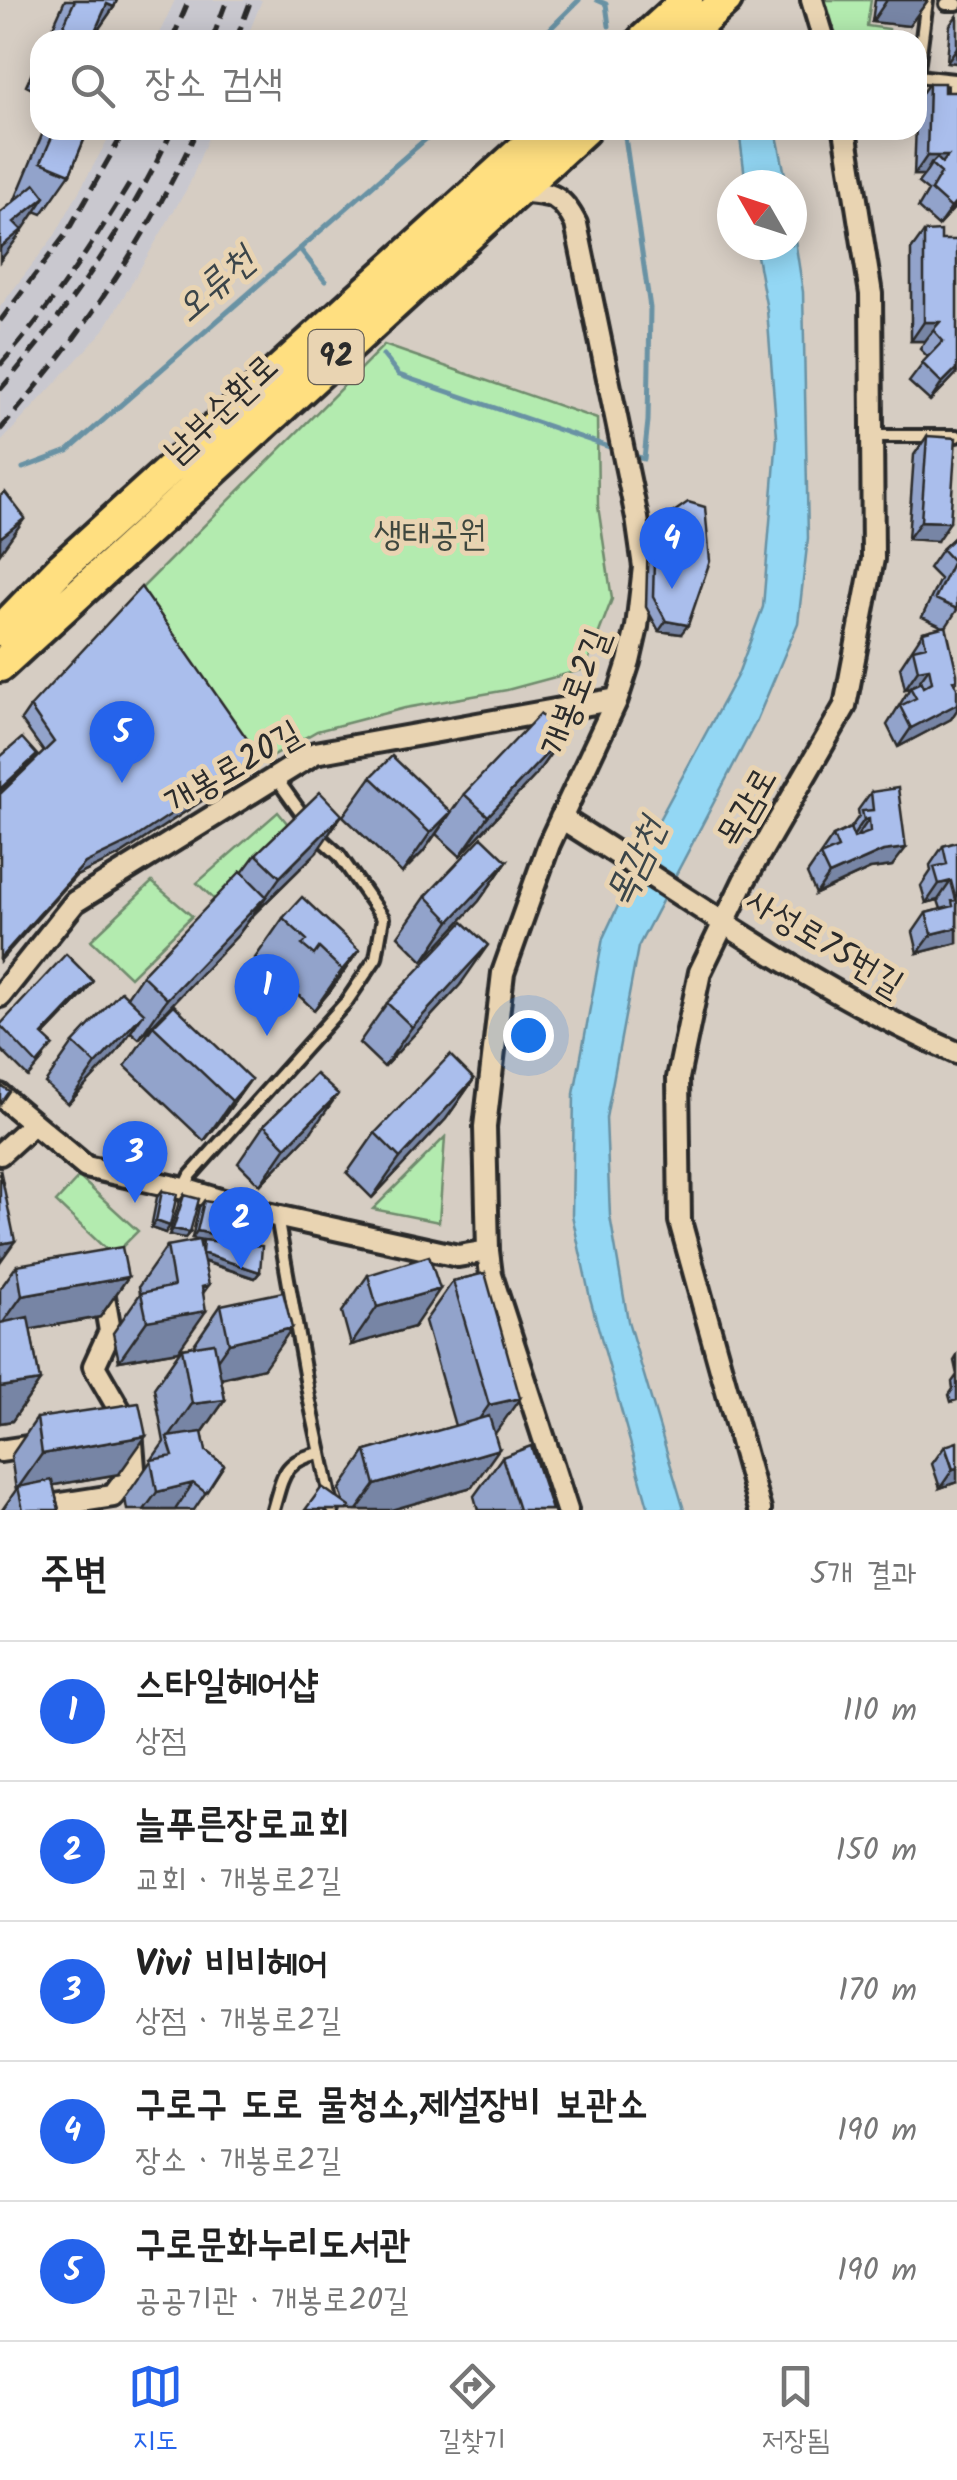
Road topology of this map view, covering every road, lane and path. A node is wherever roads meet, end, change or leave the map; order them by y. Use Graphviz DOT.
graph roads {
  1 [pos="726,0"];
  2 [pos="812,0"];
  3 [pos="927,0"];
  4 [pos="679,19"];
  5 [pos="821,30"];
  6 [pos="923,30"];
  7 [pos="927,77"];
  8 [pos="954,98"];
  9 [pos="533,140"];
  10 [pos="573,140"];
  11 [pos="847,140"];
  12 [pos="517,191"];
  13 [pos="872,436"];
  14 [pos="957,436"];
  15 [pos="60,568"];
  16 [pos="87,585"];
  17 [pos="0,615"];
  18 [pos="0,631"];
  19 [pos="0,666"];
  20 [pos="0,688"];
  21 [pos="617,699"];
  22 [pos="276,778"];
  23 [pos="561,818"];
  24 [pos="717,917"];
  25 [pos="0,996"];
  26 [pos="957,1053"];
  27 [pos="0,1095"];
  28 [pos="34,1124"];
  29 [pos="0,1154"];
  30 [pos="184,1189"];
  31 [pos="276,1216"];
  32 [pos="488,1251"];
  33 [pos="84,1282"];
  34 [pos="56,1442"];
  35 [pos="0,1452"];
  36 [pos="321,1453"];
  37 [pos="23,1510"];
  38 [pos="274,1510"];
  39 [pos="334,1510"];
  40 [pos="567,1510"];
  41 [pos="760,1510"];
  1 -- 4 [label="main road"];
  2 -- 5 [label="street"];
  3 -- 6 [label="lane"];
  7 -- 8 [label="lane"];
  9 -- 15 [label="main road, 남부순환로 / 92"];
  10 -- 12 [label="main road, 남부순환로 / 92"];
  11 -- 13 [label="street, 목감로"];
  12 -- 16 [label="main road, 남부순환로 / 92"];
  12 -- 21 [label="street, 개봉로2길"];
  13 -- 14 [label="lane"];
  13 -- 24 [label="street, 목감로"];
  15 -- 17 [label="main road"];
  15 -- 18 [label="main road, 남부순환로 / 92"];
  16 -- 19 [label="main road, 남부순환로 / 92"];
  16 -- 20 [label="main road"];
  21 -- 22 [label="street, 개봉로20길"];
  21 -- 23 [label="street, 개봉로2길"];
  22 -- 25 [label="street, 개봉로20길"];
  22 -- 30 [label="lane"];
  23 -- 24 [label="street, 사성로75번길"];
  23 -- 32 [label="street, 개봉로2길"];
  24 -- 26 [label="street, 사성로75번길"];
  24 -- 41 [label="street, 목감로"];
  27 -- 28 [label="street"];
  28 -- 29 [label="street"];
  28 -- 30 [label="street"];
  30 -- 31 [label="street"];
  31 -- 32 [label="street"];
  31 -- 36 [label="lane"];
  32 -- 40 [label="street, 개봉로2길"];
  33 -- 37 [label="street"];
  34 -- 35 [label="street"];
  36 -- 38 [label="lane"];
  36 -- 39 [label="lane"];
}
